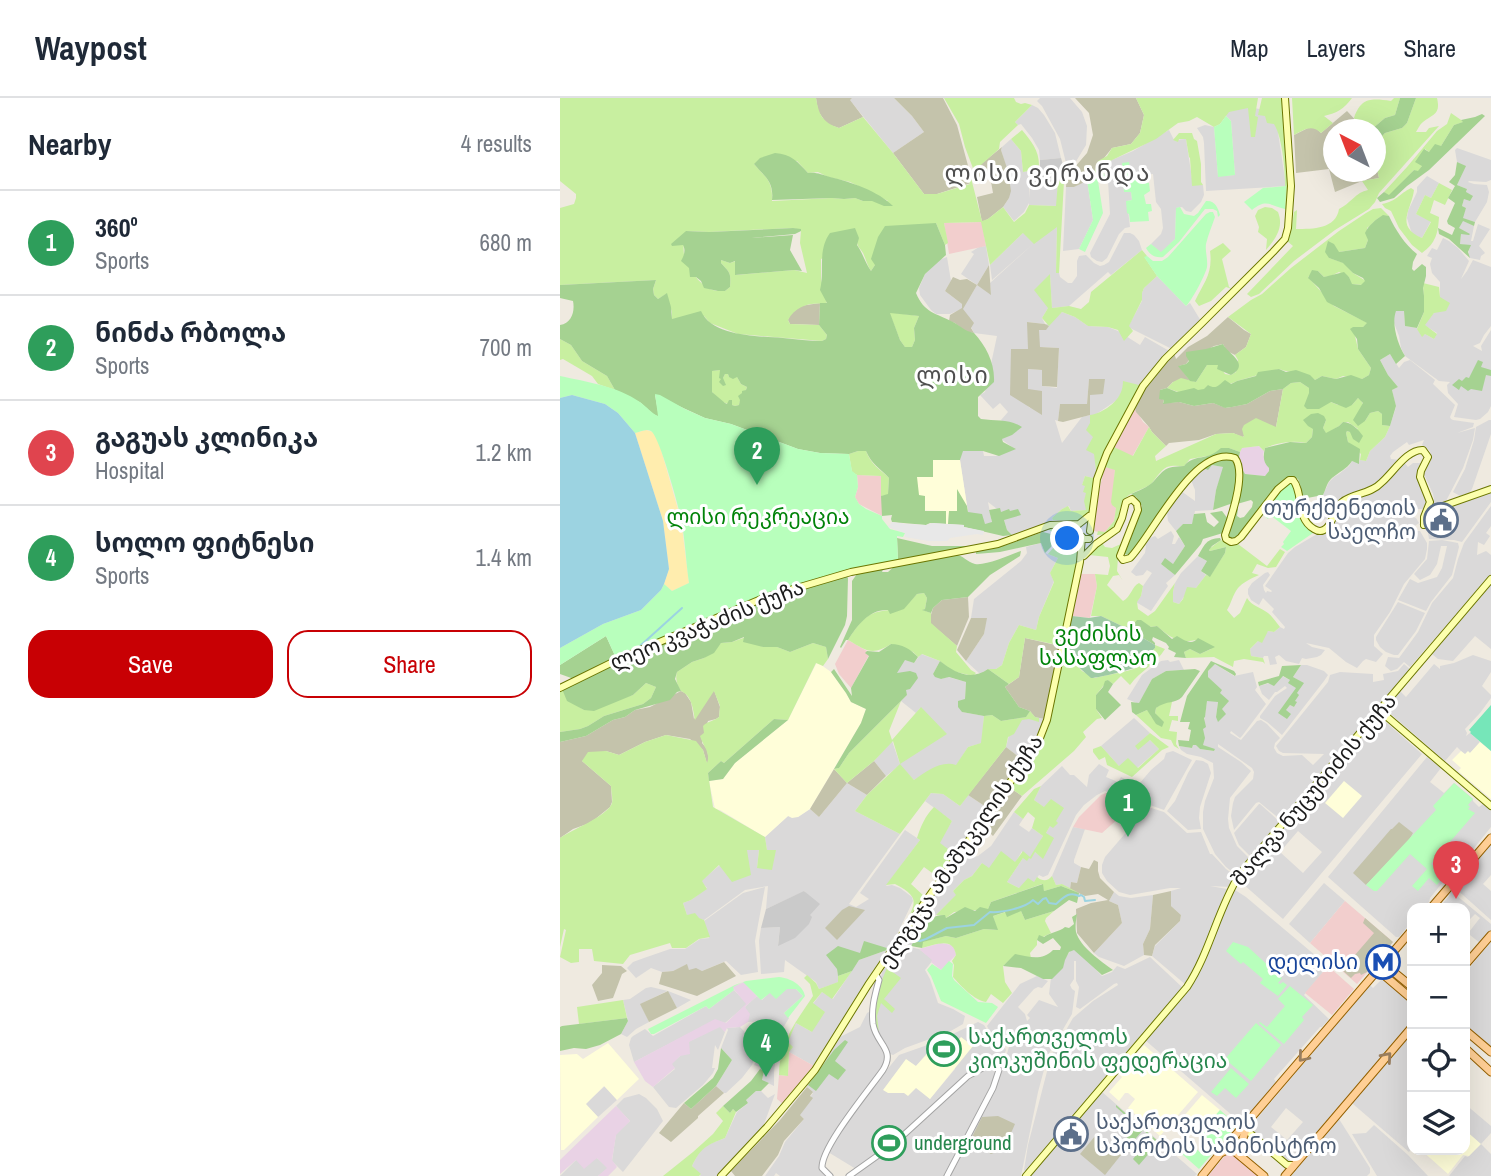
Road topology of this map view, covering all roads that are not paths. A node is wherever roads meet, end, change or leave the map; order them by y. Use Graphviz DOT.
graph roads {
  1 [pos="1285,98"];
  2 [pos="1491,489"];
  3 [pos="1090,517"];
  4 [pos="1071,527"];
  5 [pos="1086,534"];
  6 [pos="1108,536"];
  7 [pos="1100,538"];
  8 [pos="1082,558"];
  9 [pos="1491,579"];
  10 [pos="560,688"];
  11 [pos="1379,710"];
  12 [pos="1491,806"];
  13 [pos="1491,838"];
  14 [pos="1435,903"];
  15 [pos="1491,935"];
  16 [pos="1407,936"];
  17 [pos="1470,959"];
  18 [pos="1381,967"];
  19 [pos="876,975"];
  20 [pos="1407,984"];
  21 [pos="1407,991"];
  22 [pos="1410,1029"];
  23 [pos="1470,1035"];
  24 [pos="1491,1052"];
  25 [pos="1470,1053"];
  26 [pos="1491,1072"];
  27 [pos="1244,1128"];
  28 [pos="1223,1152"];
  29 [pos="1242,1158"];
  30 [pos="1294,1165"];
  31 [pos="721,1176"];
  32 [pos="830,1176"];
  33 [pos="849,1176"];
  34 [pos="947,1176"];
  35 [pos="1026,1176"];
  36 [pos="1202,1176"];
  37 [pos="1264,1176"];
  38 [pos="1287,1176"];
  1 -- 3 [label="main road, ელგუჯა ამაშუკელის ქუჩა"];
  2 -- 6 [label="main road"];
  3 -- 4 [label="main road"];
  3 -- 5 [label="main road, ელგუჯა ამაშუკელის ქუჩა"];
  3 -- 7 [label="main road"];
  4 -- 5 [label="main road, ლეო კვაჭაძის ქუჩა"];
  4 -- 8 [label="main road"];
  4 -- 10 [label="main road, ლეო კვაჭაძის ქუჩა"];
  5 -- 6 [label="main road"];
  5 -- 7 [label="main road, ლეო კვაჭაძის ქუჩა"];
  5 -- 8 [label="main road, ელგუჯა ამაშუკელის ქუჩა"];
  6 -- 7 [label="main road"];
  6 -- 8 [label="main road"];
  8 -- 19 [label="main road, ელგუჯა ამაშუკელის ქუჩა"];
  9 -- 11 [label="main road, შალვა ნუცუბიძის ქუჩა"];
  11 -- 12 [label="main road"];
  11 -- 35 [label="main road, შალვა ნუცუბიძის ქუჩა"];
  13 -- 14 [label="main road"];
  15 -- 17 [label="main road"];
  16 -- 18 [label="main road"];
  18 -- 20 [label="main road"];
  18 -- 21 [label="main road"];
  18 -- 27 [label="main road, one-way"];
  19 -- 31 [label="main road, ელგუჯა ამაშუკელის ქუჩა"];
  19 -- 32 [label="street"];
  30 -- 22 [label="main road, one-way"];
  23 -- 24 [label="main road"];
  25 -- 26 [label="main road"];
  27 -- 28 [label="main road"];
  27 -- 29 [label="main road"];
  27 -- 30 [label="main road"];
  28 -- 29 [label="main road"];
  28 -- 36 [label="main road"];
  29 -- 37 [label="main road"];
  30 -- 38 [label="main road"];
  33 -- 34 [label="street"];
}
